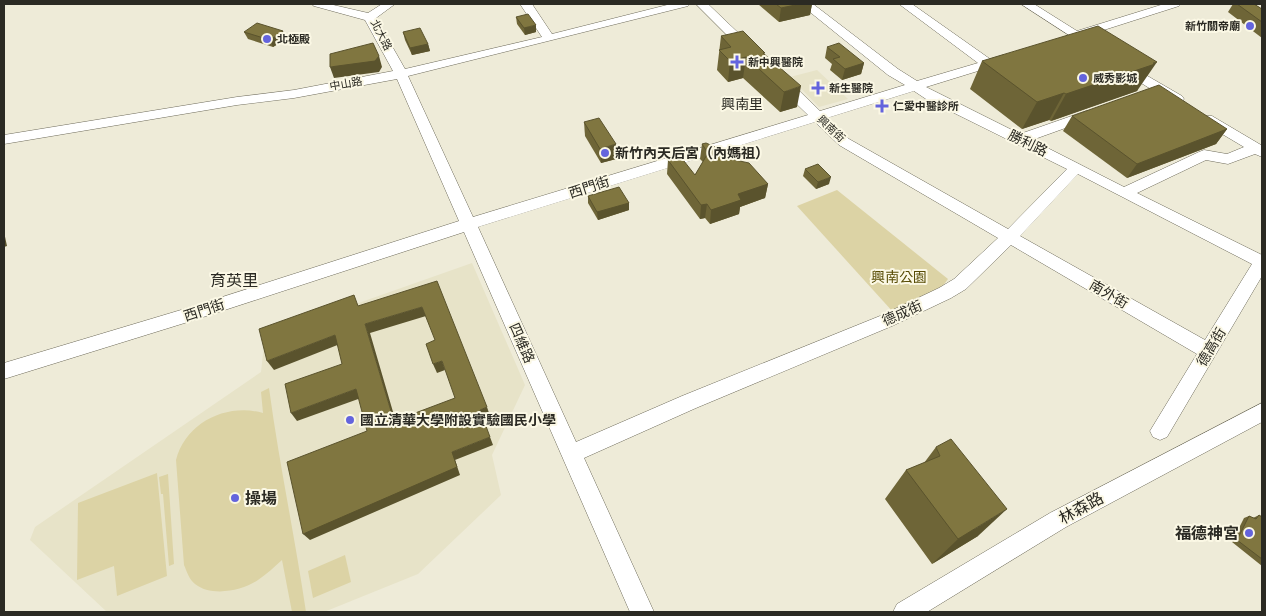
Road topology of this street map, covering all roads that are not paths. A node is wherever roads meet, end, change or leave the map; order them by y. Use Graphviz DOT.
graph roads {
  1 [pos="318,4"];
  2 [pos="389,4"];
  3 [pos="526,4"];
  4 [pos="642,4"];
  5 [pos="684,4"];
  6 [pos="702,4"];
  7 [pos="806,4"];
  8 [pos="904,4"];
  9 [pos="1026,4"];
  10 [pos="1175,4"];
  11 [pos="653,11"];
  12 [pos="370,17"];
  13 [pos="1075,35"];
  14 [pos="548,37"];
  15 [pos="1058,41"];
  16 [pos="1098,50"];
  17 [pos="1021,54"];
  18 [pos="1113,59"];
  19 [pos="987,63"];
  20 [pos="402,74"];
  21 [pos="915,85"];
  22 [pos="1160,89"];
  23 [pos="1141,96"];
  24 [pos="1103,109"];
  25 [pos="817,116"];
  26 [pos="1020,139"];
  27 [pos="4,140"];
  28 [pos="1259,150"];
  29 [pos="1077,167"];
  30 [pos="1124,193"];
  31 [pos="468,224"];
  32 [pos="1010,236"];
  33 [pos="1262,262"];
  34 [pos="1208,351"];
  35 [pos="4,371"];
  36 [pos="1262,412"];
  37 [pos="1160,431"];
  38 [pos="571,454"];
  39 [pos="642,612"];
  40 [pos="905,612"];
  1 -- 12 [label="street"];
  2 -- 12 [label="street, 北大路"];
  3 -- 14 [label="street"];
  4 -- 11 [label="street"];
  5 -- 11 [label="street, 中山路"];
  6 -- 25 [label="street, 興南街"];
  7 -- 21 [label="street, 勝利路"];
  8 -- 19 [label="street"];
  9 -- 13 [label="street"];
  10 -- 13 [label="street"];
  11 -- 14 [label="street, 中山路"];
  12 -- 20 [label="street, 北大路"];
  13 -- 15 [label="street"];
  13 -- 16 [label="street"];
  14 -- 20 [label="street, 中山路"];
  17 -- 19 [label="street, 西門街"];
  18 -- 22 [label="street"];
  19 -- 21 [label="street, 西門街"];
  20 -- 27 [label="street, 中山路"];
  20 -- 31 [label="street, 四維路"];
  21 -- 25 [label="street, 西門街"];
  21 -- 26 [label="street, 勝利路"];
  22 -- 23 [label="street"];
  22 -- 28 [label="street"];
  24 -- 26 [label="street"];
  25 -- 31 [label="street, 西門街"];
  25 -- 32 [label="street, 興南街"];
  26 -- 29 [label="street, 勝利路"];
  28 -- 30 [label="street"];
  29 -- 30 [label="street, 勝利路"];
  29 -- 32 [label="street, 德成街"];
  30 -- 33 [label="street, 勝利路"];
  31 -- 35 [label="street, 西門街"];
  31 -- 38 [label="street, 四維路"];
  32 -- 34 [label="street, 南外街"];
  32 -- 38 [label="street, 德成街"];
  33 -- 34 [label="street, 德高街"];
  34 -- 37 [label="street, 德高街"];
  36 -- 40 [label="street, 林森路"];
  38 -- 39 [label="street, 四維路"];
}
